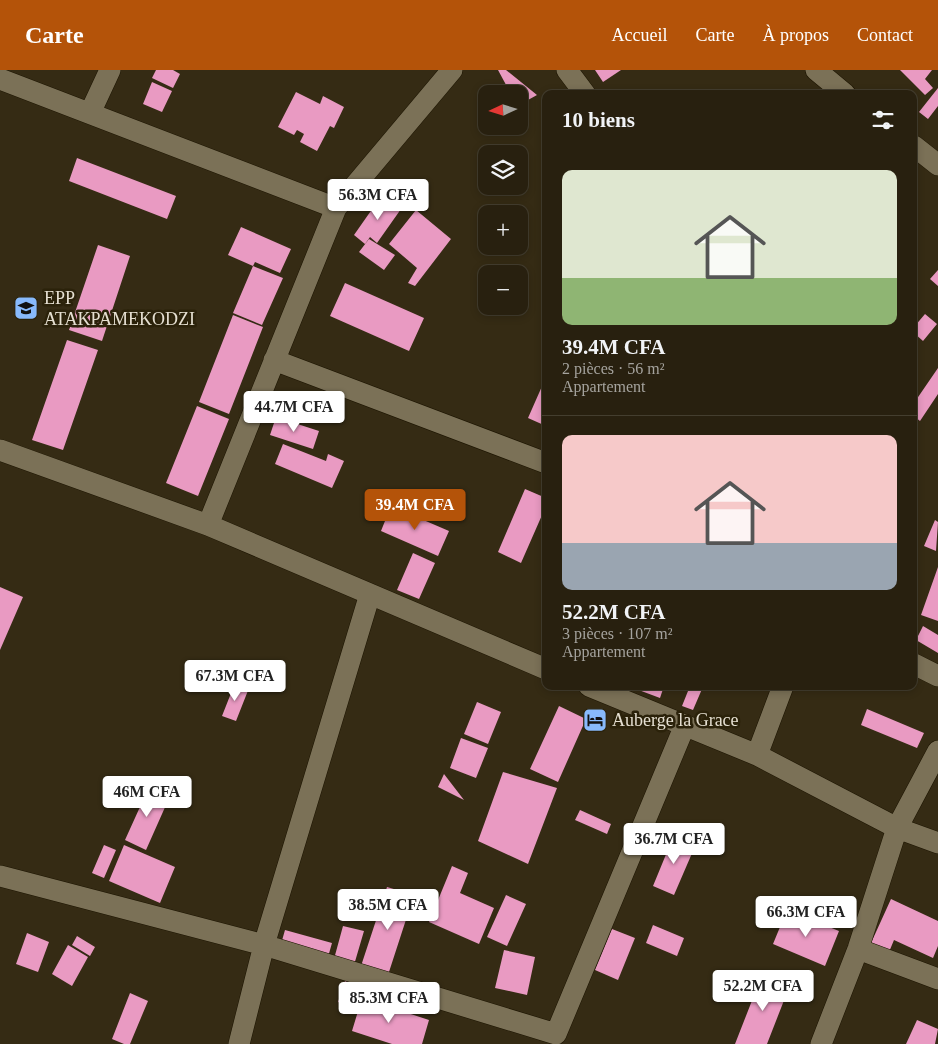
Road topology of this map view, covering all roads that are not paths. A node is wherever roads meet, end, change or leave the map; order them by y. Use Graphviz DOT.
graph roads {
  1 [pos="110,70"];
  2 [pos="452,70"];
  3 [pos="566,70"];
  4 [pos="0,79"];
  5 [pos="582,90"];
  6 [pos="90,113"];
  7 [pos="917,148"];
  8 [pos="938,165"];
  9 [pos="336,208"];
  10 [pos="274,360"];
  11 [pos="0,450"];
  12 [pos="542,461"];
  13 [pos="208,525"];
  14 [pos="370,594"];
  15 [pos="542,666"];
  16 [pos="917,666"];
  17 [pos="938,676"];
  18 [pos="599,690"];
  19 [pos="781,690"];
  20 [pos="685,725"];
  21 [pos="938,751"];
  22 [pos="757,755"];
  23 [pos="897,828"];
  24 [pos="938,842"];
  25 [pos="0,876"];
  26 [pos="264,945"];
  27 [pos="858,949"];
  28 [pos="938,979"];
  29 [pos="239,1044"];
  30 [pos="821,1044"];
  1 -- 6 [label="street"];
  2 -- 9 [label="street"];
  3 -- 5 [label="street"];
  4 -- 6 [label="street"];
  6 -- 9 [label="street"];
  7 -- 8 [label="street"];
  9 -- 10 [label="street"];
  10 -- 12 [label="street"];
  10 -- 13 [label="street"];
  11 -- 13 [label="street"];
  13 -- 14 [label="street"];
  14 -- 15 [label="street"];
  14 -- 26 [label="street"];
  16 -- 17 [label="street"];
  18 -- 20 [label="street"];
  19 -- 22 [label="street"];
  20 -- 22 [label="street"];
  20 -- 26 [label="street"];
  21 -- 23 [label="street"];
  22 -- 23 [label="street"];
  23 -- 24 [label="street"];
  23 -- 27 [label="street"];
  25 -- 26 [label="street"];
  26 -- 29 [label="street"];
  27 -- 28 [label="street"];
  27 -- 30 [label="street"];
}
